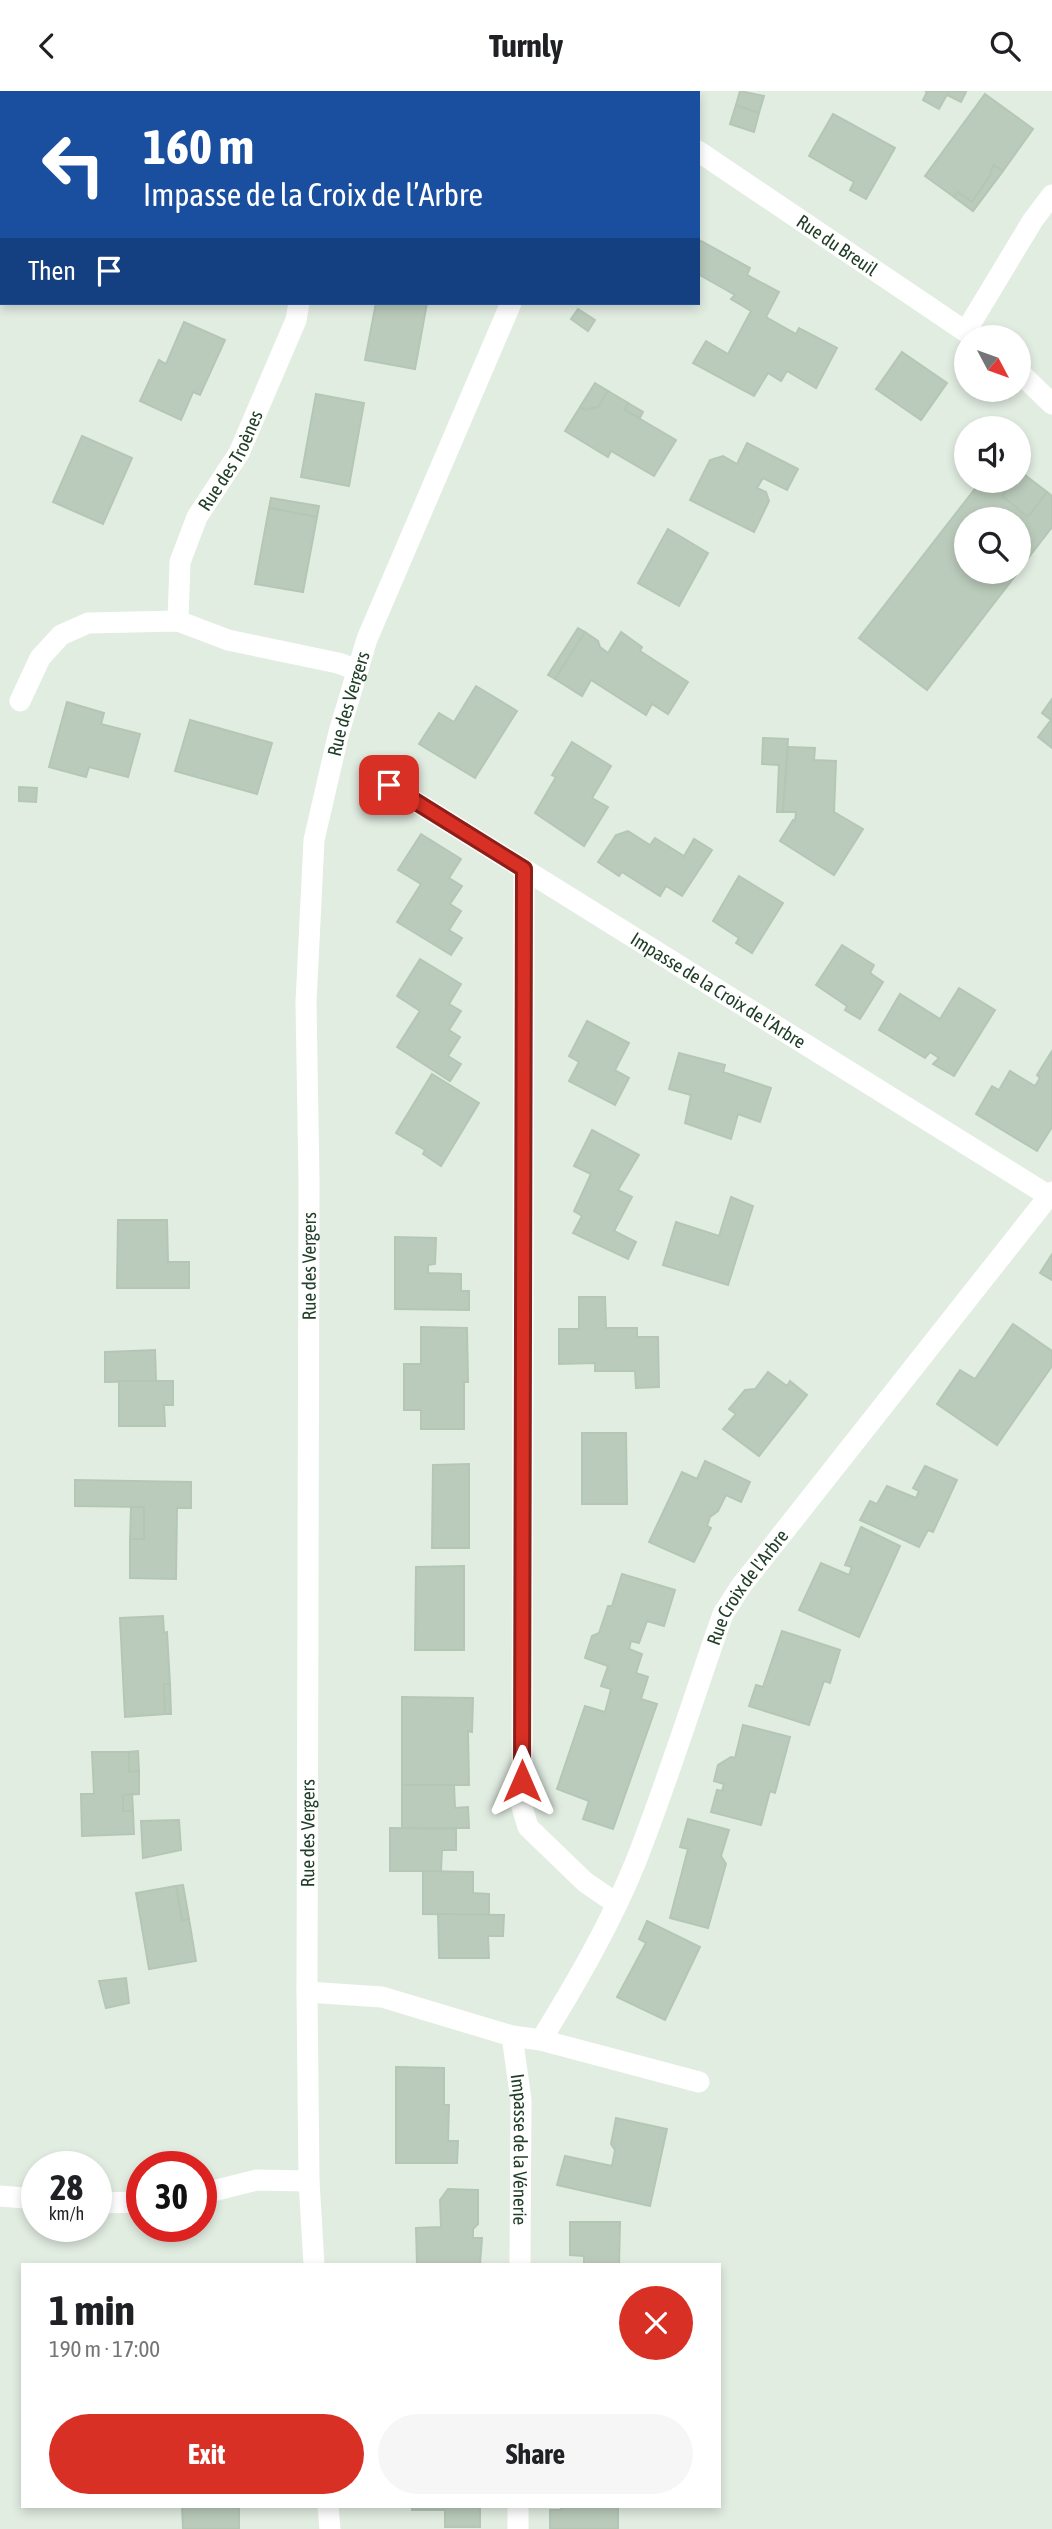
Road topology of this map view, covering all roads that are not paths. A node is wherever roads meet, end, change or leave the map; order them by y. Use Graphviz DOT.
graph roads {
  1 [pos="700,152"];
  2 [pos="1052,195"];
  3 [pos="299,305"];
  4 [pos="510,305"];
  5 [pos="955,325"];
  6 [pos="976,325"];
  7 [pos="1031,384"];
  8 [pos="1052,404"];
  9 [pos="178,621"];
  10 [pos="358,670"];
  11 [pos="20,701"];
  12 [pos="389,785"];
  13 [pos="524,869"];
  14 [pos="1051,1194"];
  15 [pos="617,1904"];
  16 [pos="307,1992"];
  17 [pos="512,2036"];
  18 [pos="541,2040"];
  19 [pos="699,2082"];
  20 [pos="309,2181"];
  21 [pos="217,2190"];
  22 [pos="314,2263"];
  23 [pos="520,2263"];
  24 [pos="328,2508"];
  25 [pos="518,2508"];
  26 [pos="330,2529"];
  27 [pos="517,2529"];
  1 -- 5 [label="street, Rue du Breuil"];
  2 -- 6 [label="street"];
  3 -- 9 [label="street, Rue des Troènes"];
  4 -- 10 [label="street, Rue des Vergers"];
  7 -- 8 [label="street"];
  9 -- 10 [label="street"];
  9 -- 11 [label="street"];
  10 -- 16 [label="street, Rue des Vergers"];
  12 -- 13 [label="street, Impasse de la Croix de l’Arbre"];
  13 -- 14 [label="street, Impasse de la Croix de l’Arbre"];
  13 -- 15 [label="street"];
  14 -- 15 [label="street, Rue Croix de l'Arbre"];
  15 -- 18 [label="street, Rue Croix de l'Arbre"];
  16 -- 17 [label="street"];
  16 -- 20 [label="street, Rue des Vergers"];
  17 -- 18 [label="street"];
  17 -- 23 [label="street, Impasse de la Vénerie"];
  18 -- 19 [label="street"];
  20 -- 21 [label="street"];
  20 -- 22 [label="street, Rue des Vergers"];
  24 -- 26 [label="street"];
  25 -- 27 [label="street"];
}
